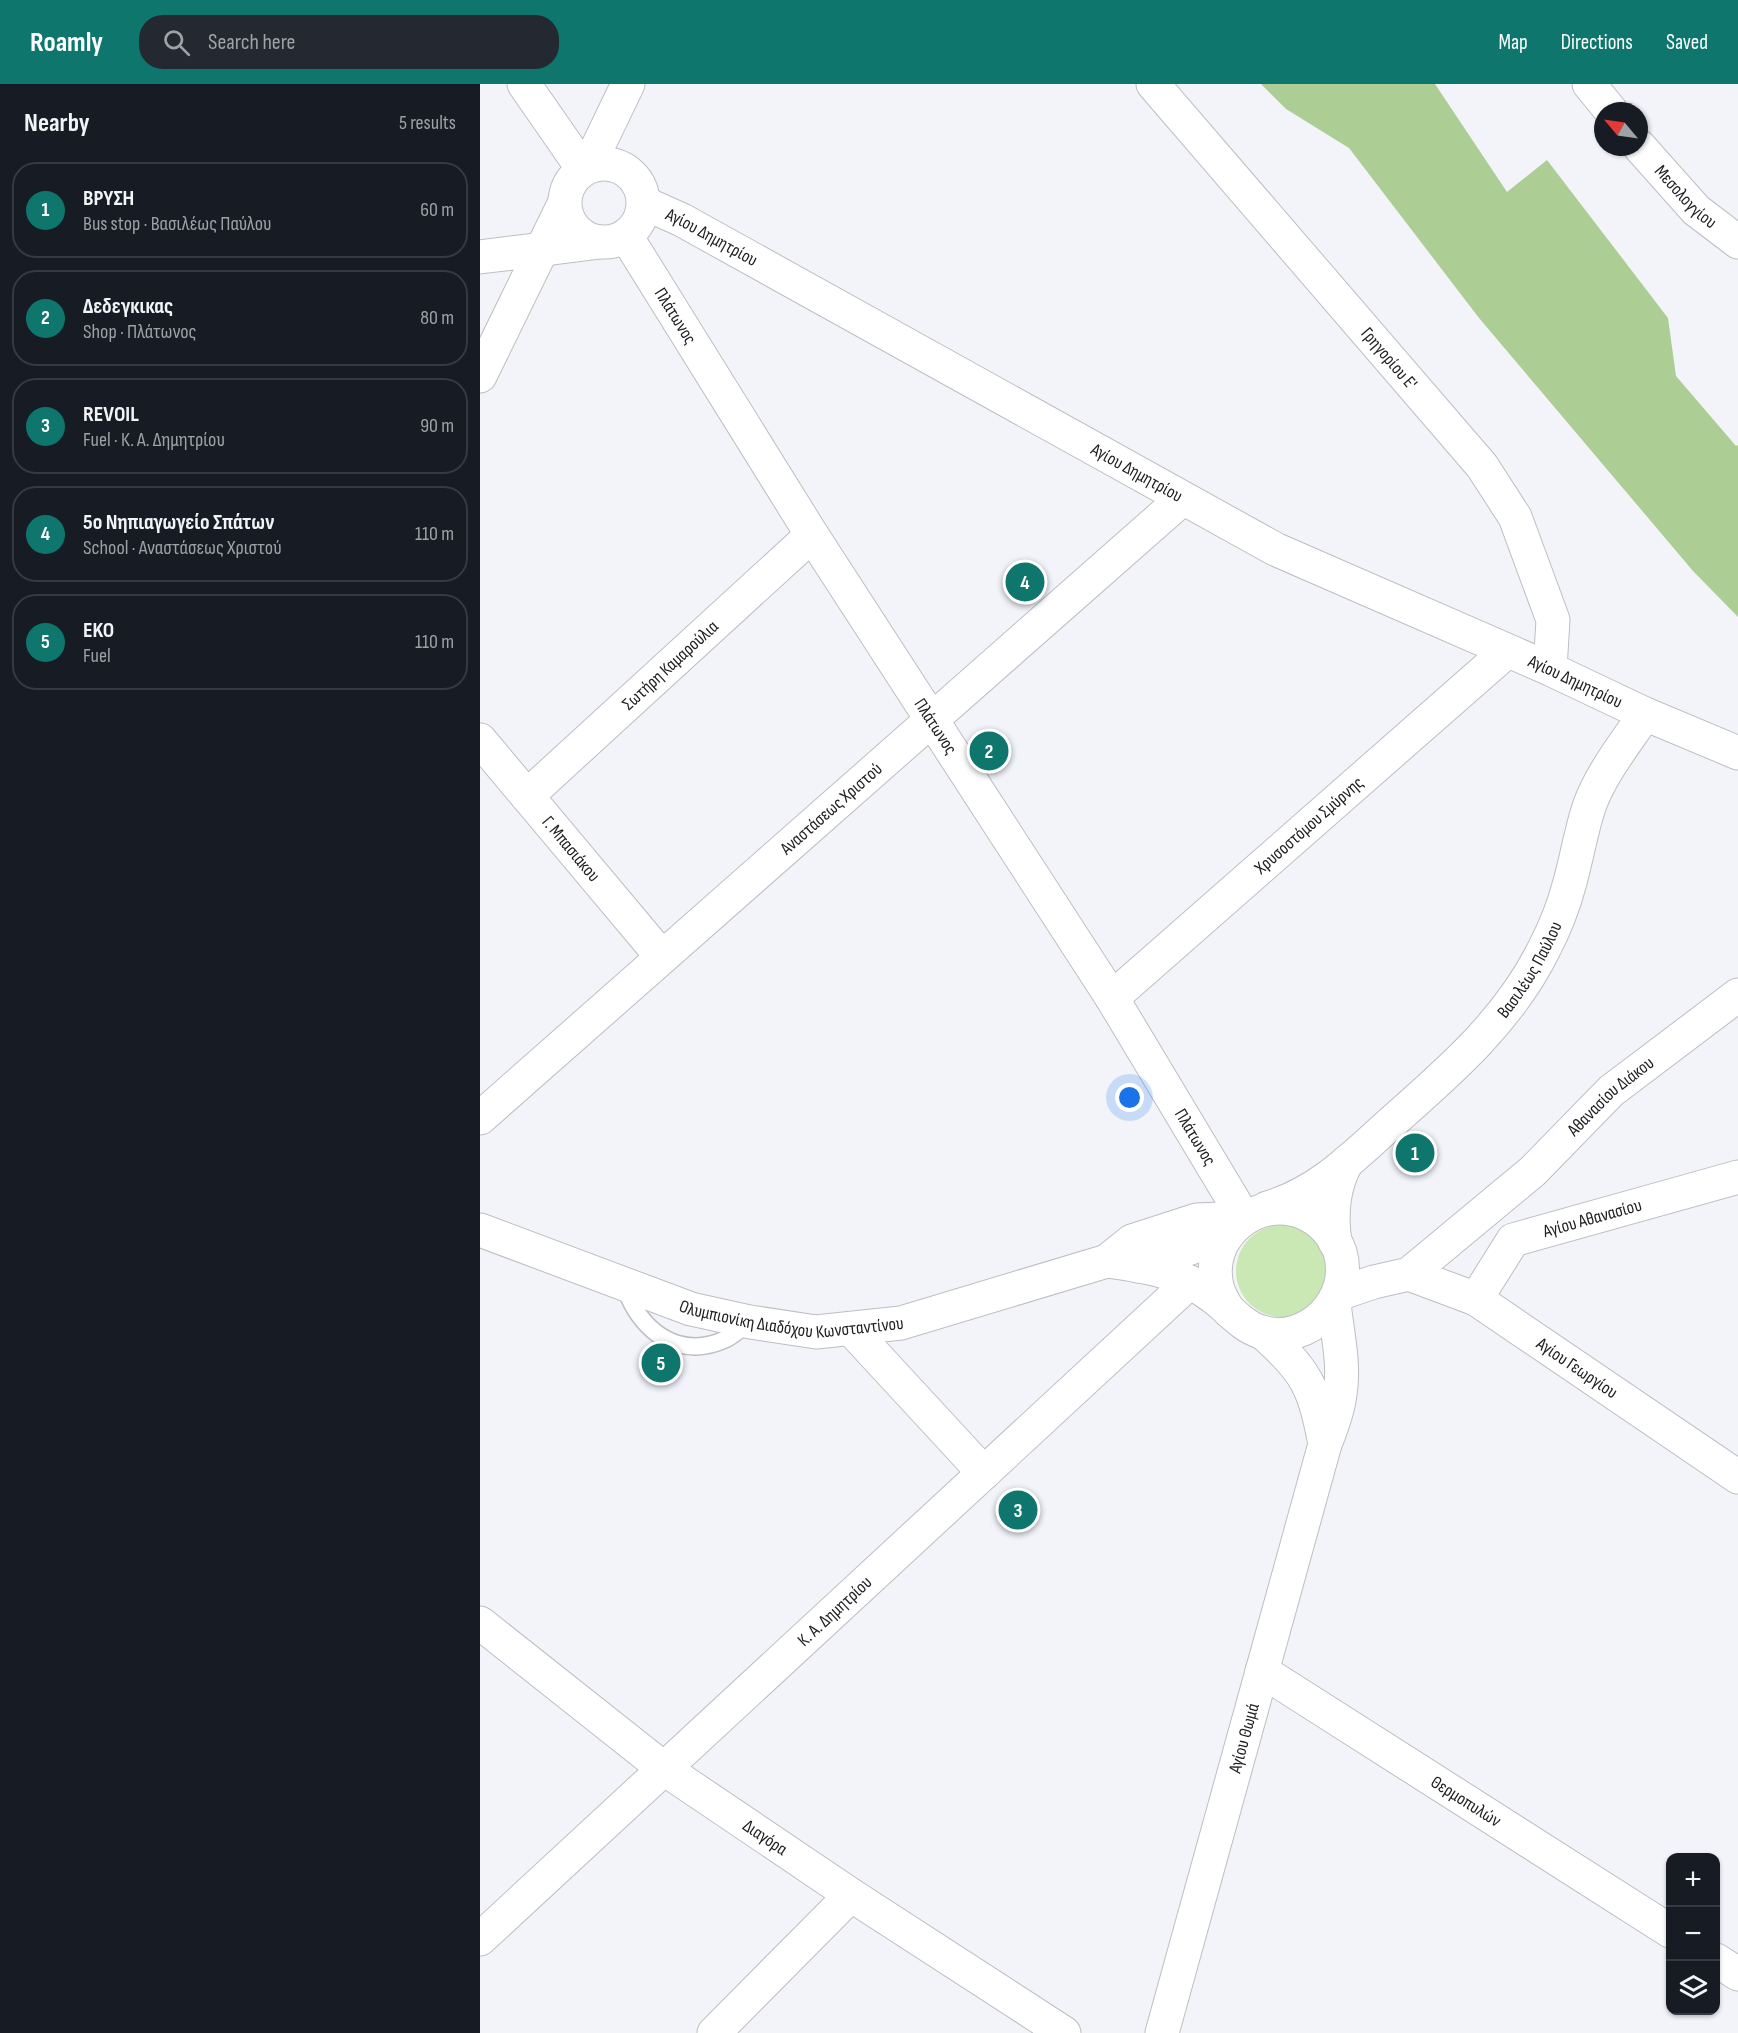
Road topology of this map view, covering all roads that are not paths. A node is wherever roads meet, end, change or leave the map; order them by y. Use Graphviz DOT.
graph roads {
  1 [pos="524,84"];
  2 [pos="628,84"];
  3 [pos="1153,84"];
  4 [pos="1589,84"];
  5 [pos="1604,102"];
  6 [pos="1647,156"];
  7 [pos="586,168"];
  8 [pos="644,202"];
  9 [pos="564,204"];
  10 [pos="613,239"];
  11 [pos="1738,242"];
  12 [pos="541,250"];
  13 [pos="480,257"];
  14 [pos="480,376"];
  15 [pos="1182,499"];
  16 [pos="812,535"];
  17 [pos="1506,652"];
  18 [pos="1550,669"];
  19 [pos="1645,714"];
  20 [pos="932,719"];
  21 [pos="480,740"];
  22 [pos="1725,748"];
  23 [pos="1738,763"];
  24 [pos="527,796"];
  25 [pos="662,957"];
  26 [pos="1738,995"];
  27 [pos="1112,998"];
  28 [pos="480,1118"];
  29 [pos="1347,1162"];
  30 [pos="1738,1177"];
  31 [pos="1492,1205"];
  32 [pos="1197,1220"];
  33 [pos="1246,1221"];
  34 [pos="480,1230"];
  35 [pos="1513,1240"];
  36 [pos="1338,1248"];
  37 [pos="1123,1263"];
  38 [pos="1409,1274"];
  39 [pos="1190,1282"];
  40 [pos="1374,1282"];
  41 [pos="1476,1299"];
  42 [pos="1335,1300"];
  43 [pos="1229,1311"];
  44 [pos="850,1329"];
  45 [pos="1262,1332"];
  46 [pos="1325,1444"];
  47 [pos="984,1473"];
  48 [pos="1738,1477"];
  49 [pos="480,1623"];
  50 [pos="1262,1671"];
  51 [pos="663,1768"];
  52 [pos="851,1895"];
  53 [pos="1666,1928"];
  54 [pos="480,1939"];
  55 [pos="1718,1961"];
  56 [pos="1738,1974"];
  57 [pos="714,2033"];
  58 [pos="1065,2033"];
  59 [pos="1162,2033"];
  1 -- 7 [label="street"];
  2 -- 7 [label="street"];
  3 -- 18 [label="street, Γρηγορίου Ε'"];
  4 -- 5 [label="street"];
  6 -- 11 [label="street, Μεσολογγίου"];
  7 -- 8 [label="street"];
  7 -- 9 [label="street"];
  8 -- 10 [label="street"];
  8 -- 15 [label="street, Αγίου Δημητρίου"];
  9 -- 10 [label="street"];
  9 -- 12 [label="street"];
  10 -- 12 [label="street"];
  10 -- 16 [label="street, Πλάτωνος"];
  12 -- 13 [label="street"];
  12 -- 14 [label="street"];
  15 -- 17 [label="street, Αγίου Δημητρίου"];
  15 -- 20 [label="street, Αναστάσεως Χριστού"];
  16 -- 20 [label="street, Πλάτωνος"];
  16 -- 24 [label="street, Σωτήρη Καμαρούλια"];
  17 -- 18 [label="street, Αγίου Δημητρίου"];
  17 -- 27 [label="street, Χρυσοστόμου Σμύρνης"];
  18 -- 19 [label="street, Αγίου Δημητρίου"];
  19 -- 22 [label="street"];
  19 -- 29 [label="street, Βασιλέως Παύλου"];
  20 -- 25 [label="street, Αναστάσεως Χριστού"];
  20 -- 27 [label="street, Πλάτωνος"];
  21 -- 24 [label="street, Γ. Μπασιάκου"];
  22 -- 23 [label="street"];
  24 -- 25 [label="street, Γ. Μπασιάκου"];
  25 -- 28 [label="street, Αναστάσεως Χριστού"];
  26 -- 31 [label="street, Αθανασίου Διάκου"];
  27 -- 33 [label="street, Πλάτωνος"];
  29 -- 33 [label="street, Βασιλέως Παύλου"];
  29 -- 36 [label="street"];
  30 -- 35 [label="street, Αγίου Αθανασίου"];
  31 -- 35 [label="street"];
  31 -- 38 [label="street, Αθανασίου Διάκου"];
  32 -- 33 [label="street, Βασιλέως Παύλου"];
  32 -- 37 [label="street, Ολυμπιονίκη Διαδόχου Κωνσταντίνου"];
  33 -- 36 [label="street"];
  33 -- 37 [label="street, Ολυμπιονίκη Διαδόχου Κωνσταντίνου"];
  33 -- 43 [label="street"];
  34 -- 44 [label="street, Ολυμπιονίκη Διαδόχου Κωνσταντίνου"];
  35 -- 41 [label="street"];
  36 -- 40 [label="street"];
  36 -- 42 [label="street"];
  37 -- 39 [label="street"];
  37 -- 44 [label="street, Ολυμπιονίκη Διαδόχου Κωνσταντίνου"];
  38 -- 40 [label="street, Αθανασίου Διάκου"];
  38 -- 41 [label="street, Αγίου Γεωργίου"];
  39 -- 43 [label="street"];
  39 -- 47 [label="street, Κ. Α. Δημητρίου"];
  40 -- 42 [label="street, Αθανασίου Διάκου"];
  41 -- 48 [label="street, Αγίου Γεωργίου"];
  42 -- 45 [label="street"];
  42 -- 46 [label="street, Αγίου Θωμά"];
  43 -- 45 [label="street"];
  44 -- 47 [label="street"];
  45 -- 46 [label="street, Αγίου Θωμά"];
  46 -- 50 [label="street, Αγίου Θωμά"];
  47 -- 51 [label="street, Κ. Α. Δημητρίου"];
  49 -- 51 [label="street, Διαγόρα"];
  50 -- 53 [label="street, Θερμοπυλών"];
  50 -- 59 [label="street, Αγίου Θωμά"];
  51 -- 52 [label="street, Διαγόρα"];
  51 -- 54 [label="street, Κ. Α. Δημητρίου"];
  52 -- 57 [label="street"];
  52 -- 58 [label="street, Διαγόρα"];
  55 -- 56 [label="street"];
}
